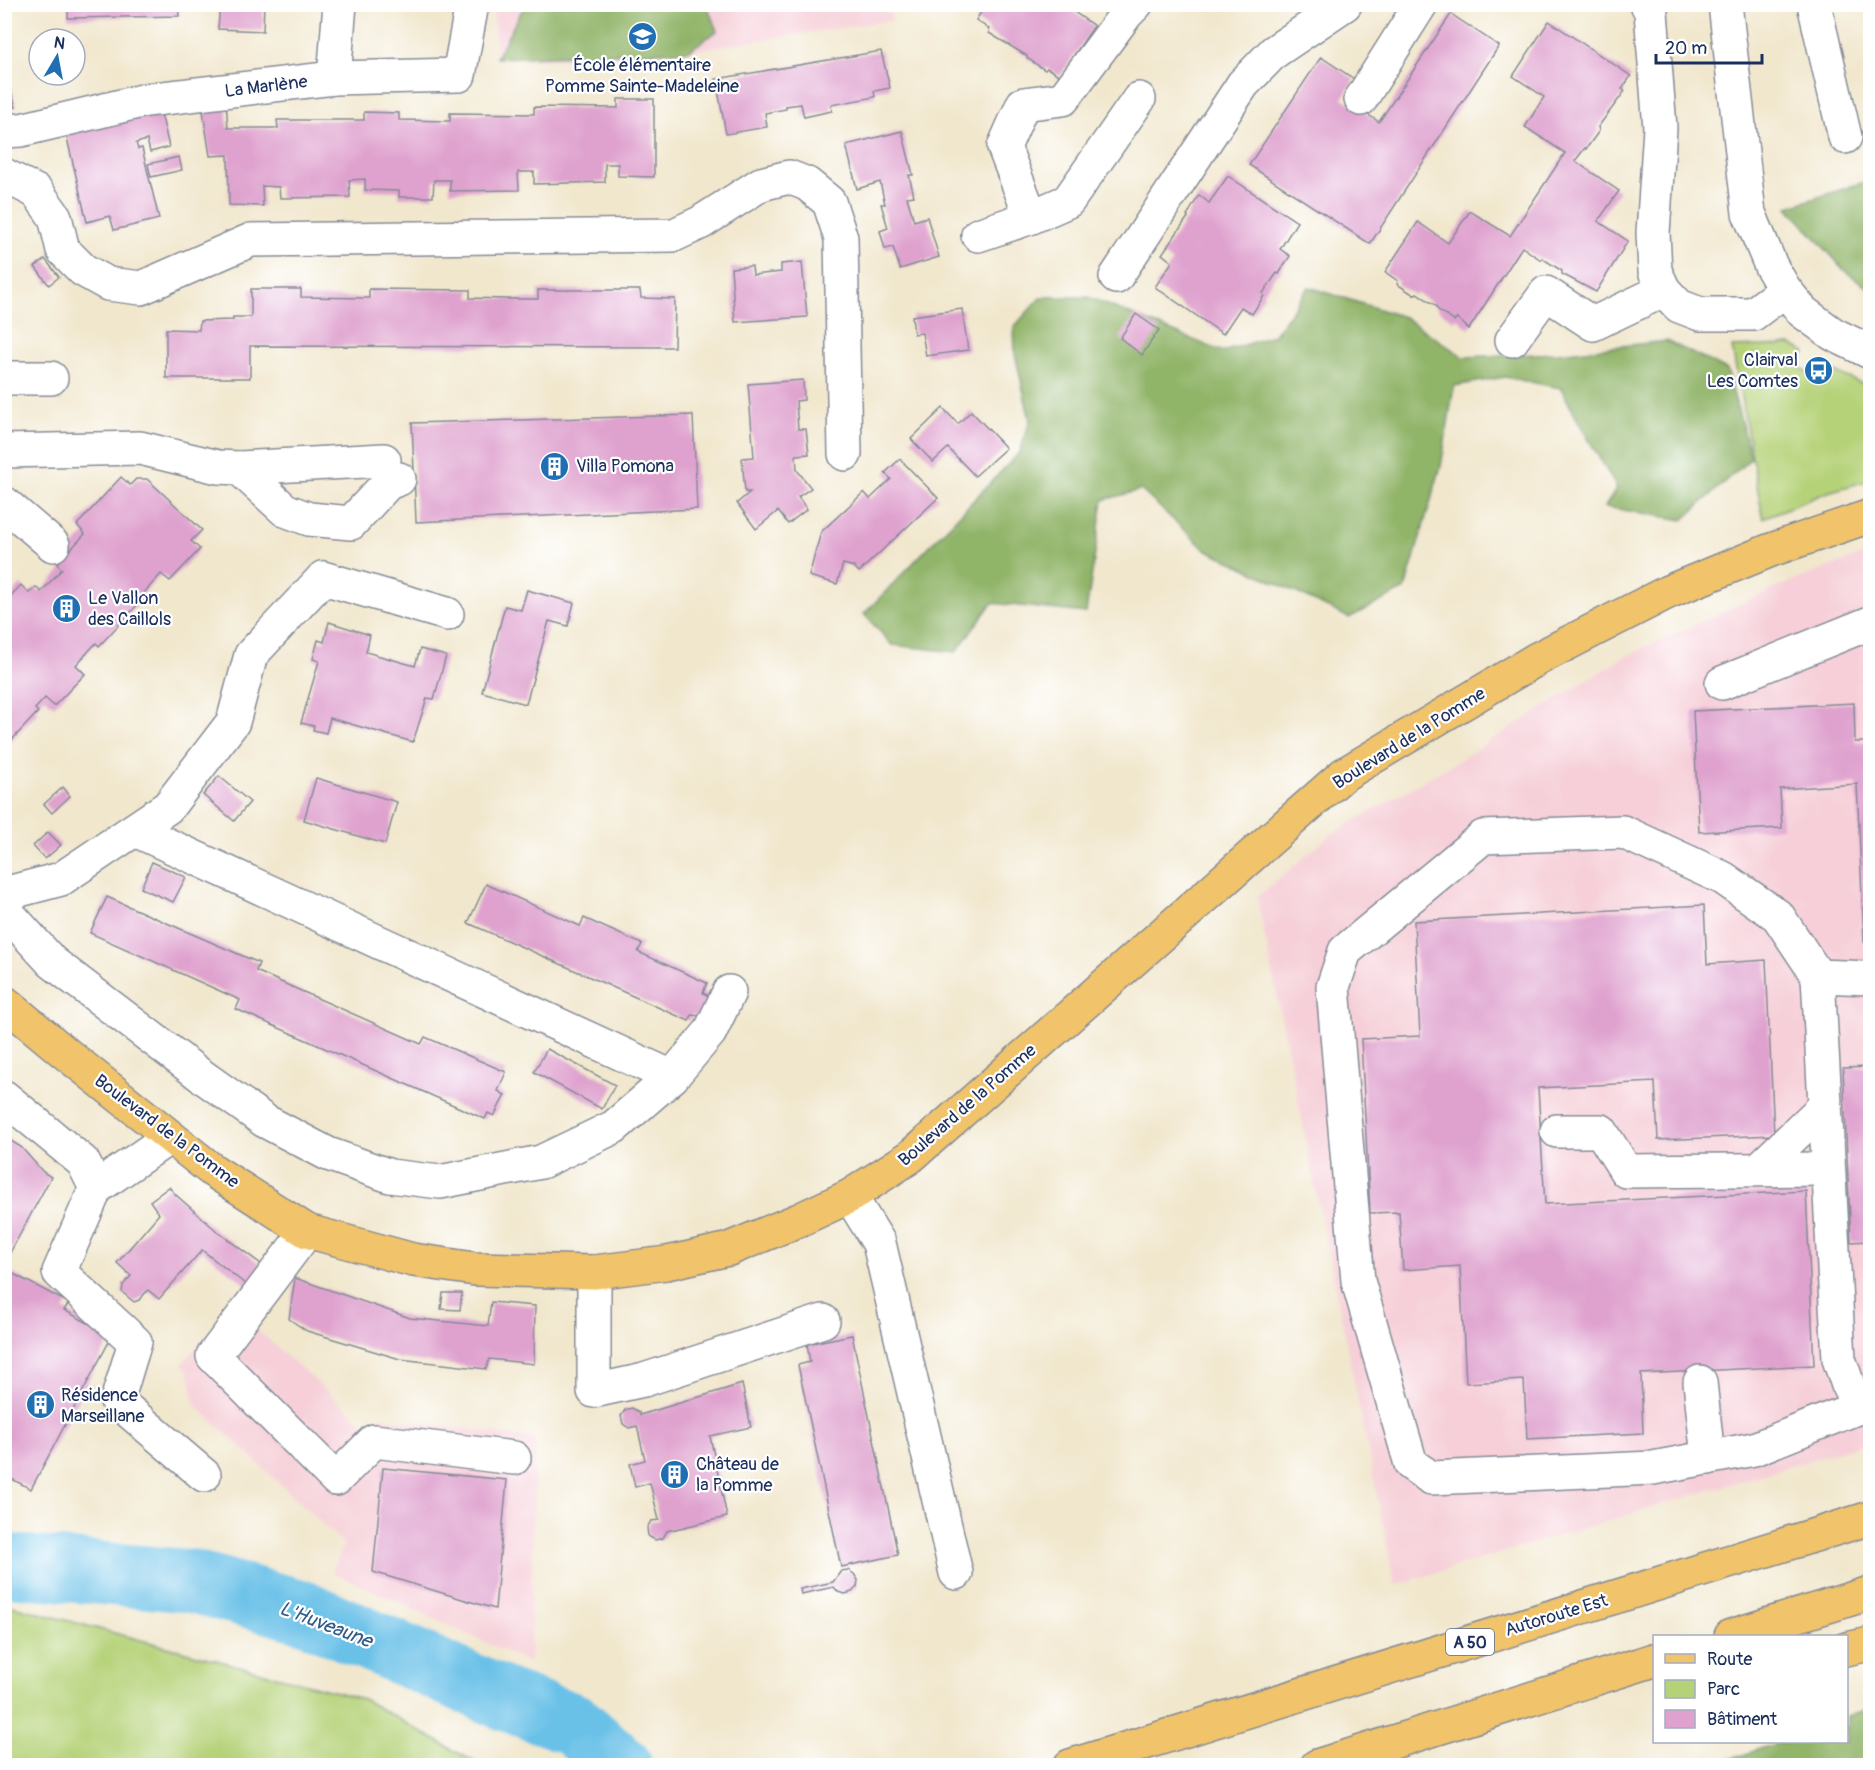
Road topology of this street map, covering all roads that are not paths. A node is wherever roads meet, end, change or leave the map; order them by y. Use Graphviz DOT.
graph roads {
  1 [pos="340,4"];
  2 [pos="472,4"];
  3 [pos="1136,4"];
  4 [pos="1345,4"];
  5 [pos="1421,4"];
  6 [pos="1647,4"];
  7 [pos="1725,4"];
  8 [pos="1814,4"];
  9 [pos="334,78"];
  10 [pos="1139,99"];
  11 [pos="1361,99"];
  12 [pos="4,131"];
  13 [pos="1845,137"];
  14 [pos="4,175"];
  15 [pos="1031,217"];
  16 [pos="978,235"];
  17 [pos="1116,277"];
  18 [pos="1664,290"];
  19 [pos="1785,290"];
  20 [pos="1512,340"];
  21 [pos="1870,352"];
  22 [pos="4,378"];
  23 [pos="51,378"];
  24 [pos="4,451"];
  25 [pos="845,454"];
  26 [pos="238,468"];
  27 [pos="4,503"];
  28 [pos="1870,516"];
  29 [pos="53,544"];
  30 [pos="447,614"];
  31 [pos="1870,623"];
  32 [pos="1722,683"];
  33 [pos="135,830"];
  34 [pos="4,894"];
  35 [pos="4,909"];
  36 [pos="1818,976"];
  37 [pos="1870,978"];
  38 [pos="729,992"];
  39 [pos="8,1012"];
  40 [pos="672,1077"];
  41 [pos="4,1097"];
  42 [pos="1825,1106"];
  43 [pos="1557,1131"];
  44 [pos="170,1137"];
  45 [pos="1760,1168"];
  46 [pos="1828,1169"];
  47 [pos="96,1188"];
  48 [pos="850,1196"];
  49 [pos="307,1231"];
  50 [pos="594,1272"];
  51 [pos="823,1321"];
  52 [pos="1700,1382"];
  53 [pos="1865,1403"];
  54 [pos="514,1458"];
  55 [pos="1708,1458"];
  56 [pos="204,1475"];
  57 [pos="1870,1518"];
  58 [pos="956,1573"];
  59 [pos="1870,1593"];
  60 [pos="1734,1635"];
  61 [pos="1870,1644"];
  62 [pos="1848,1648"];
  63 [pos="1653,1660"];
  64 [pos="1653,1683"];
  65 [pos="1480,1714"];
  66 [pos="1070,1766"];
  67 [pos="1317,1766"];
  1 -- 9 [label="street"];
  2 -- 9 [label="street, La Marlène"];
  3 -- 15 [label="street"];
  4 -- 17 [label="street"];
  5 -- 11 [label="street"];
  6 -- 18 [label="street"];
  7 -- 19 [label="street"];
  8 -- 13 [label="street"];
  9 -- 12 [label="street, La Marlène"];
  10 -- 15 [label="street"];
  14 -- 25 [label="street"];
  15 -- 16 [label="street"];
  18 -- 19 [label="street"];
  18 -- 20 [label="street"];
  19 -- 21 [label="street"];
  22 -- 23 [label="street"];
  24 -- 26 [label="street"];
  26 -- 26 [label="street"];
  27 -- 29 [label="street"];
  28 -- 48 [label="main road, Boulevard de la Pomme"];
  30 -- 33 [label="street"];
  31 -- 32 [label="street"];
  33 -- 34 [label="street"];
  33 -- 40 [label="street"];
  35 -- 40 [label="street"];
  36 -- 37 [label="street"];
  36 -- 42 [label="street"];
  36 -- 55 [label="street"];
  38 -- 40 [label="street"];
  39 -- 44 [label="main road, Boulevard de la Pomme"];
  41 -- 47 [label="street"];
  42 -- 45 [label="street"];
  42 -- 46 [label="street"];
  43 -- 45 [label="street"];
  44 -- 47 [label="street"];
  44 -- 49 [label="main road, Boulevard de la Pomme"];
  45 -- 46 [label="street"];
  46 -- 53 [label="street"];
  47 -- 56 [label="street"];
  48 -- 50 [label="main road, Boulevard de la Pomme"];
  48 -- 58 [label="street"];
  49 -- 50 [label="main road, Boulevard de la Pomme"];
  49 -- 54 [label="street"];
  50 -- 51 [label="street"];
  52 -- 55 [label="street"];
  53 -- 55 [label="street"];
  57 -- 66 [label="main road, Autoroute Est / A 50"];
  59 -- 60 [label="main road"];
  61 -- 62 [label="main road"];
  63 -- 65 [label="main road"];
  64 -- 65 [label="main road"];
  65 -- 67 [label="main road"];
}
